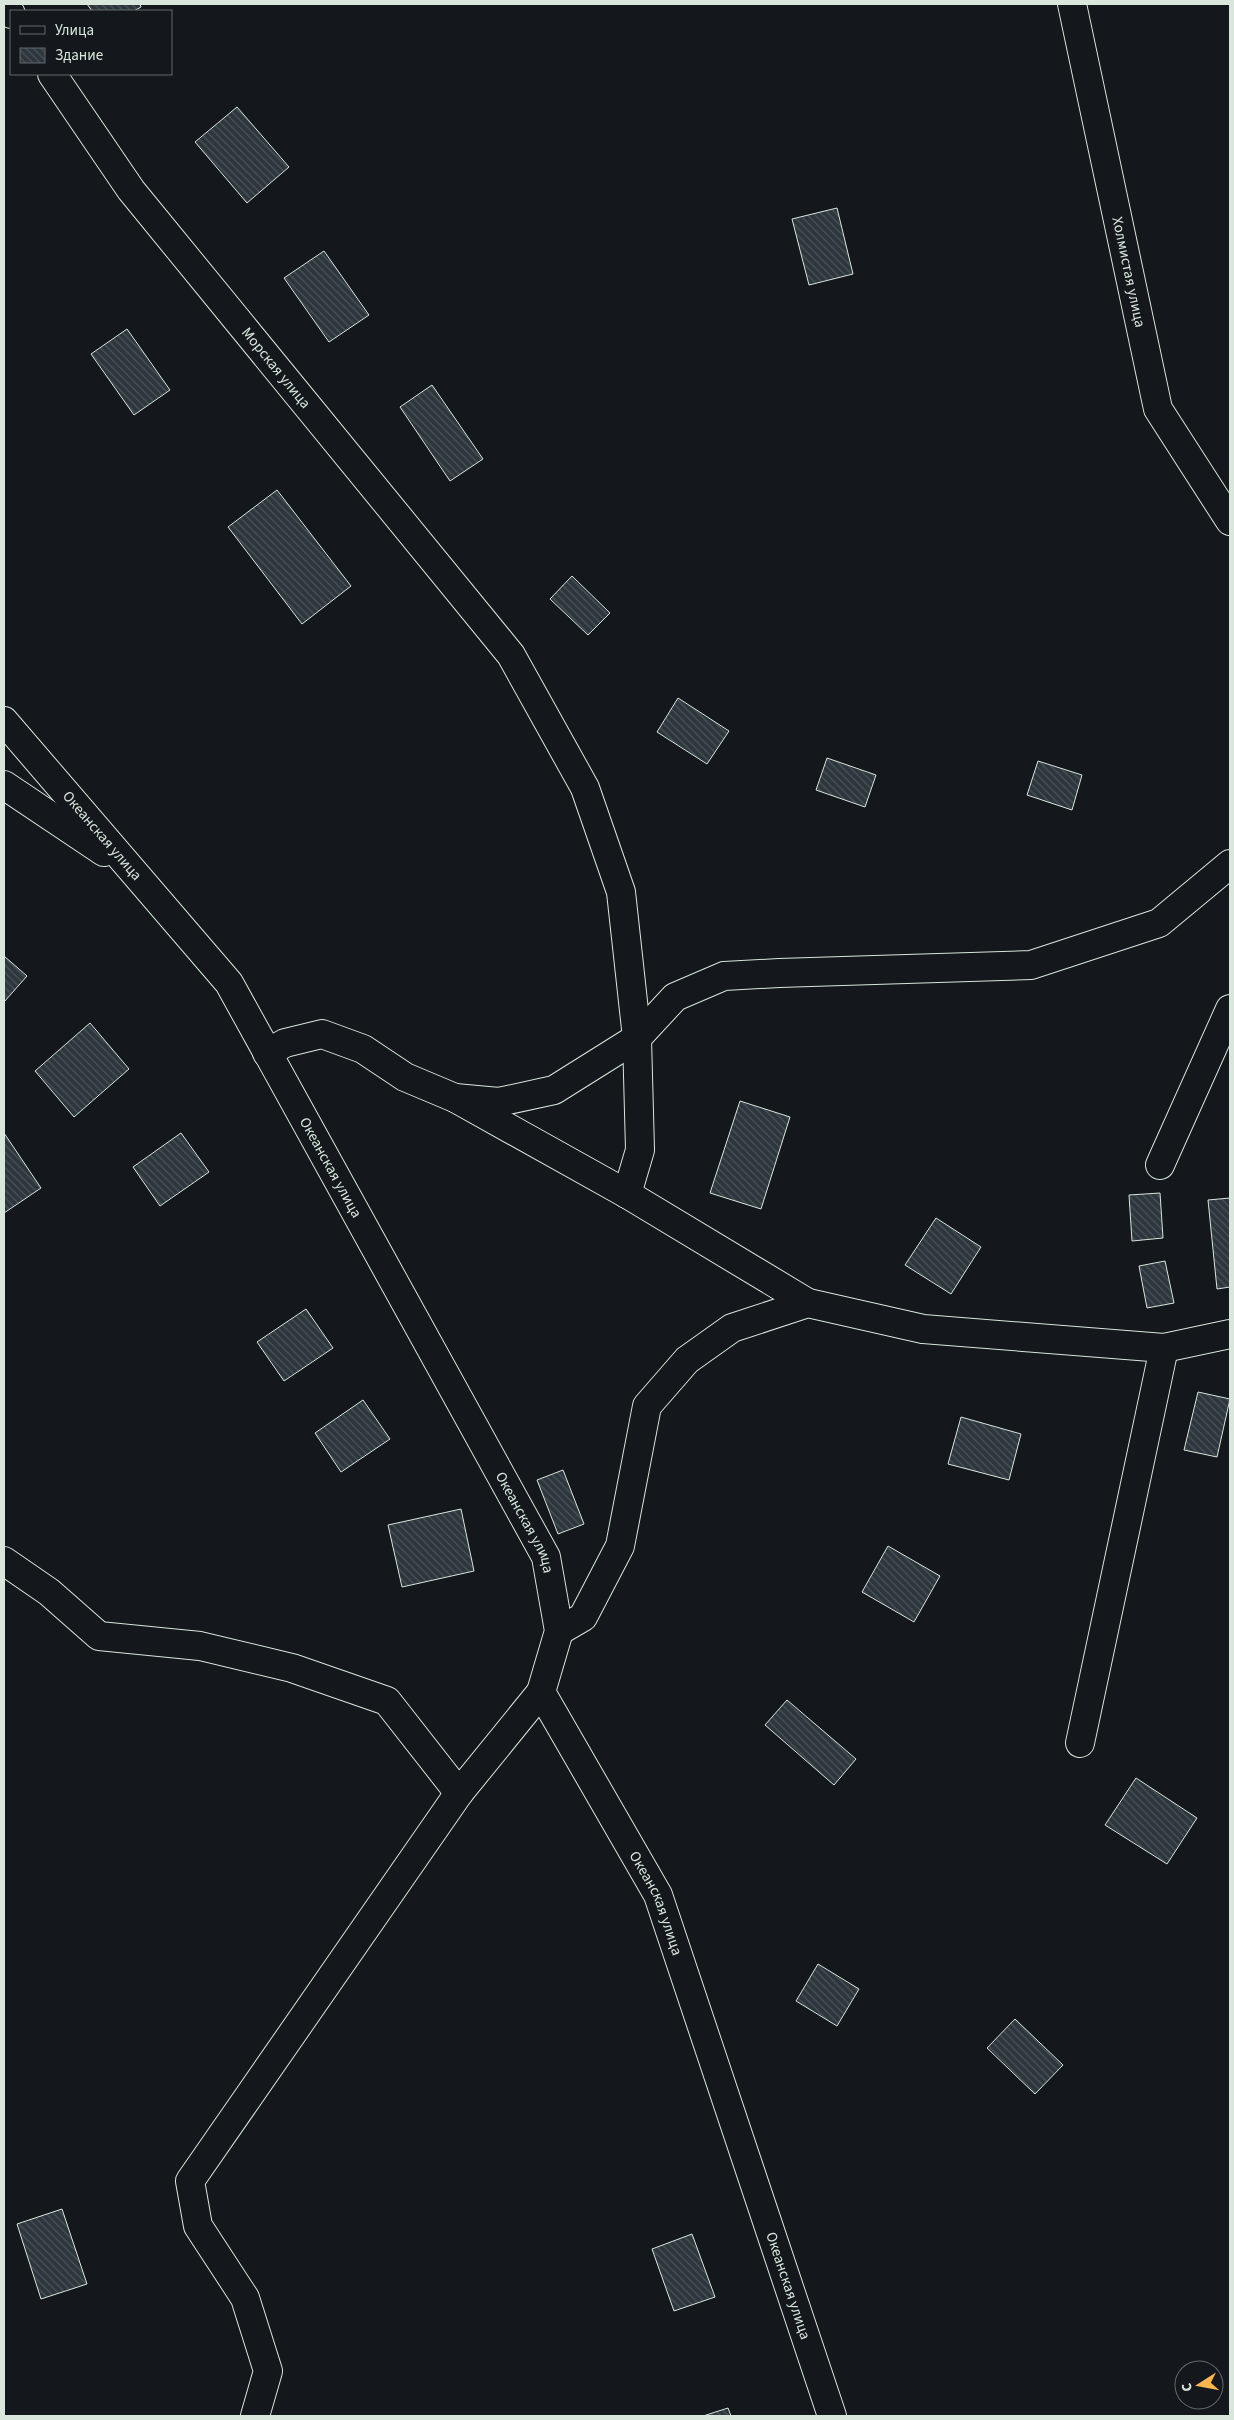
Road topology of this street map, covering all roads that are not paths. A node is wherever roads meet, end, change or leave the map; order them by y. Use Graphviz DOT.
graph roads {
  1 [pos="1072,4"];
  2 [pos="53,75"];
  3 [pos="1230,521"];
  4 [pos="4,720"];
  5 [pos="4,785"];
  6 [pos="1230,864"];
  7 [pos="132,871"];
  8 [pos="1230,1009"];
  9 [pos="637,1038"];
  10 [pos="267,1053"];
  11 [pos="455,1098"];
  12 [pos="1160,1165"];
  13 [pos="627,1194"];
  14 [pos="808,1304"];
  15 [pos="1230,1334"];
  16 [pos="1164,1348"];
  17 [pos="4,1561"];
  18 [pos="559,1631"];
  19 [pos="541,1692"];
  20 [pos="1080,1744"];
  21 [pos="459,1793"];
  22 [pos="255,2416"];
  23 [pos="832,2416"];
  1 -- 3 [label="street, Холмистая улица"];
  2 -- 9 [label="street, Морская улица"];
  4 -- 7 [label="street, Океанская улица"];
  5 -- 7 [label="street"];
  6 -- 9 [label="street"];
  7 -- 10 [label="street, Океанская улица"];
  8 -- 12 [label="street"];
  9 -- 11 [label="street"];
  9 -- 13 [label="street, Морская улица"];
  10 -- 11 [label="street"];
  10 -- 18 [label="street, Океанская улица"];
  11 -- 13 [label="street"];
  13 -- 14 [label="street"];
  14 -- 16 [label="street"];
  14 -- 18 [label="street"];
  15 -- 16 [label="street"];
  16 -- 20 [label="street"];
  17 -- 21 [label="street"];
  18 -- 19 [label="street, Океанская улица"];
  19 -- 21 [label="street"];
  19 -- 23 [label="street, Океанская улица"];
  21 -- 22 [label="street"];
}
